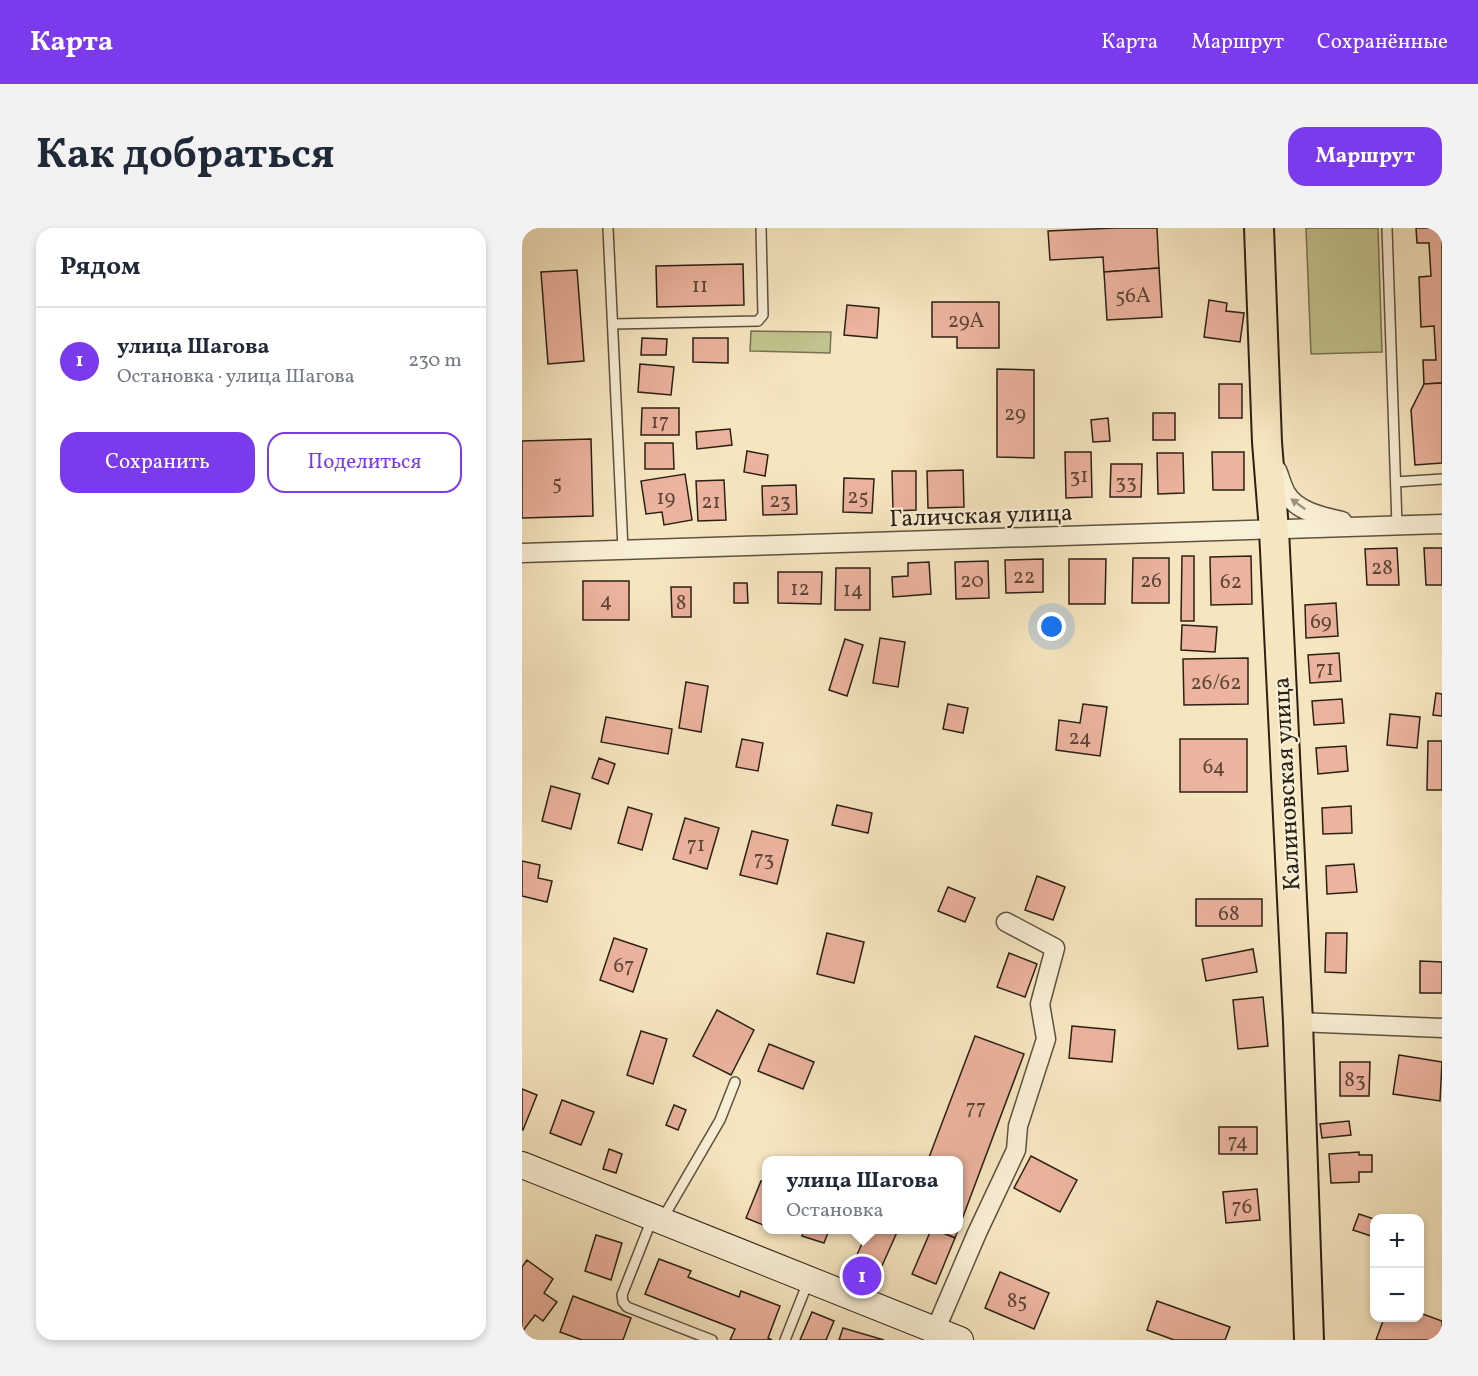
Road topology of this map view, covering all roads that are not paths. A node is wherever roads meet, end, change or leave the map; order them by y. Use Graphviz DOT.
graph roads {
  1 [pos="608,228"];
  2 [pos="761,228"];
  3 [pos="1259,228"];
  4 [pos="1387,228"];
  5 [pos="613,324"];
  6 [pos="1267,442"];
  7 [pos="1442,479"];
  8 [pos="1395,483"];
  9 [pos="1442,524"];
  10 [pos="1397,525"];
  11 [pos="1373,526"];
  12 [pos="1274,531"];
  13 [pos="623,550"];
  14 [pos="522,553"];
  15 [pos="1006,922"];
  16 [pos="1298,1022"];
  17 [pos="1442,1028"];
  18 [pos="735,1082"];
  19 [pos="522,1165"];
  20 [pos="657,1219"];
  21 [pos="809,1280"];
  22 [pos="935,1330"];
  23 [pos="712,1340"];
  24 [pos="785,1340"];
  25 [pos="960,1340"];
  26 [pos="1309,1340"];
  1 -- 5 [label="lane"];
  2 -- 5 [label="lane"];
  3 -- 6 [label="main road, Калиновская улица"];
  4 -- 8 [label="lane"];
  5 -- 13 [label="lane"];
  11 -- 6 [label="street, one-way"];
  6 -- 12 [label="main road, Калиновская улица"];
  7 -- 8 [label="lane"];
  8 -- 10 [label="lane"];
  9 -- 10 [label="street, Галичская улица"];
  10 -- 11 [label="street, Галичская улица"];
  11 -- 12 [label="street, Галичская улица"];
  12 -- 13 [label="street, Галичская улица"];
  12 -- 16 [label="main road, Калиновская улица"];
  13 -- 14 [label="street, Галичская улица"];
  15 -- 22 [label="street"];
  16 -- 17 [label="street"];
  16 -- 26 [label="main road, Калиновская улица"];
  18 -- 20 [label="lane"];
  19 -- 20 [label="main road"];
  20 -- 21 [label="main road"];
  20 -- 23 [label="lane"];
  21 -- 22 [label="main road"];
  21 -- 24 [label="lane"];
  22 -- 25 [label="main road"];
}
